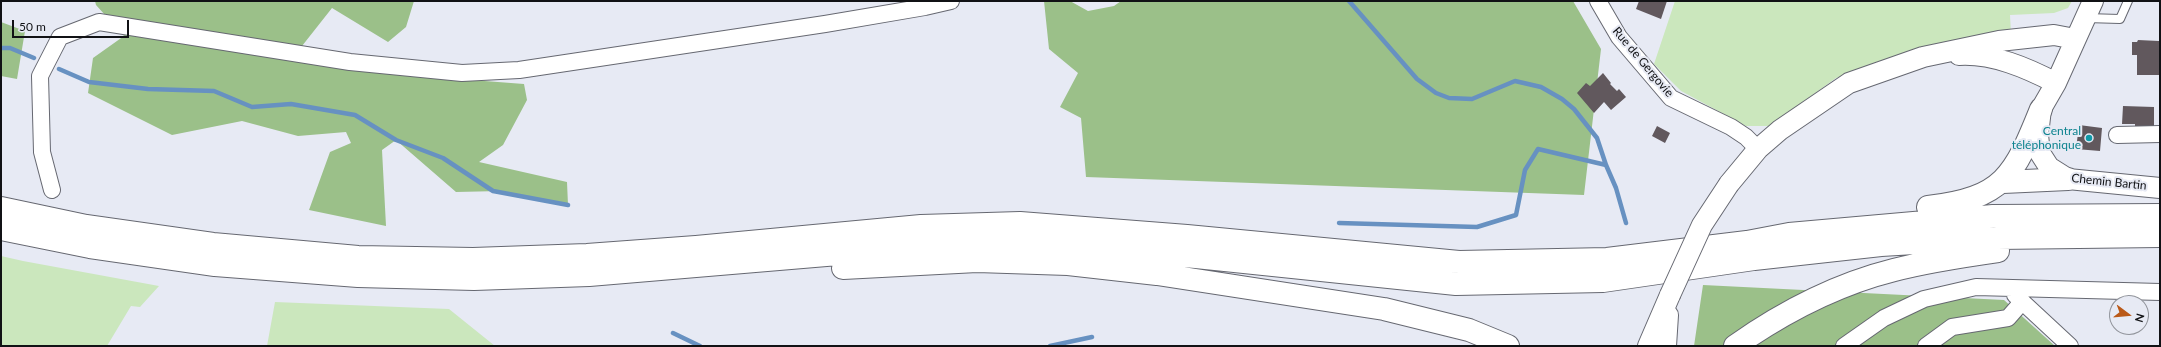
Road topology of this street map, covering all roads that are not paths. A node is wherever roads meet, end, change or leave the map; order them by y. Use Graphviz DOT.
graph roads {
  1 [pos="951,1"];
  2 [pos="1598,1"];
  3 [pos="2128,1"];
  4 [pos="2090,9"];
  5 [pos="2075,39"];
  6 [pos="1922,57"];
  7 [pos="2056,83"];
  8 [pos="2042,109"];
  9 [pos="2160,134"];
  10 [pos="2117,135"];
  11 [pos="1758,149"];
  12 [pos="2068,179"];
  13 [pos="2003,182"];
  14 [pos="2160,188"];
  15 [pos="52,190"];
  16 [pos="1,208"];
  17 [pos="2160,215"];
  18 [pos="1,228"];
  19 [pos="1789,234"];
  20 [pos="2059,236"];
  21 [pos="2160,236"];
  22 [pos="698,267"];
  23 [pos="2008,288"];
  24 [pos="2160,292"];
  25 [pos="1670,295"];
  26 [pos="2022,302"];
  27 [pos="1508,346"];
  28 [pos="1648,346"];
  29 [pos="1666,346"];
  30 [pos="1736,346"];
  31 [pos="1844,346"];
  32 [pos="1926,346"];
  33 [pos="2070,346"];
  1 -- 15 [label="street"];
  2 -- 11 [label="street, Rue de Gergovie"];
  3 -- 4 [label="lane"];
  4 -- 5 [label="street, Chemin Bartin"];
  5 -- 6 [label="street"];
  5 -- 7 [label="street, Chemin Bartin"];
  6 -- 7 [label="street"];
  6 -- 11 [label="street"];
  7 -- 8 [label="street, Chemin Bartin"];
  8 -- 12 [label="street, Chemin Bartin"];
  8 -- 13 [label="highway"];
  9 -- 10 [label="street"];
  11 -- 25 [label="street, bridge"];
  12 -- 13 [label="highway"];
  12 -- 14 [label="street, Chemin Bartin"];
  13 -- 19 [label="highway"];
  16 -- 19 [label="highway"];
  17 -- 19 [label="highway"];
  18 -- 22 [label="highway"];
  20 -- 21 [label="highway"];
  20 -- 22 [label="highway"];
  20 -- 30 [label="highway"];
  22 -- 27 [label="highway"];
  23 -- 24 [label="street"];
  23 -- 26 [label="street"];
  23 -- 31 [label="street"];
  25 -- 28 [label="street"];
  25 -- 29 [label="street"];
  26 -- 32 [label="street"];
  26 -- 33 [label="street"];
}
